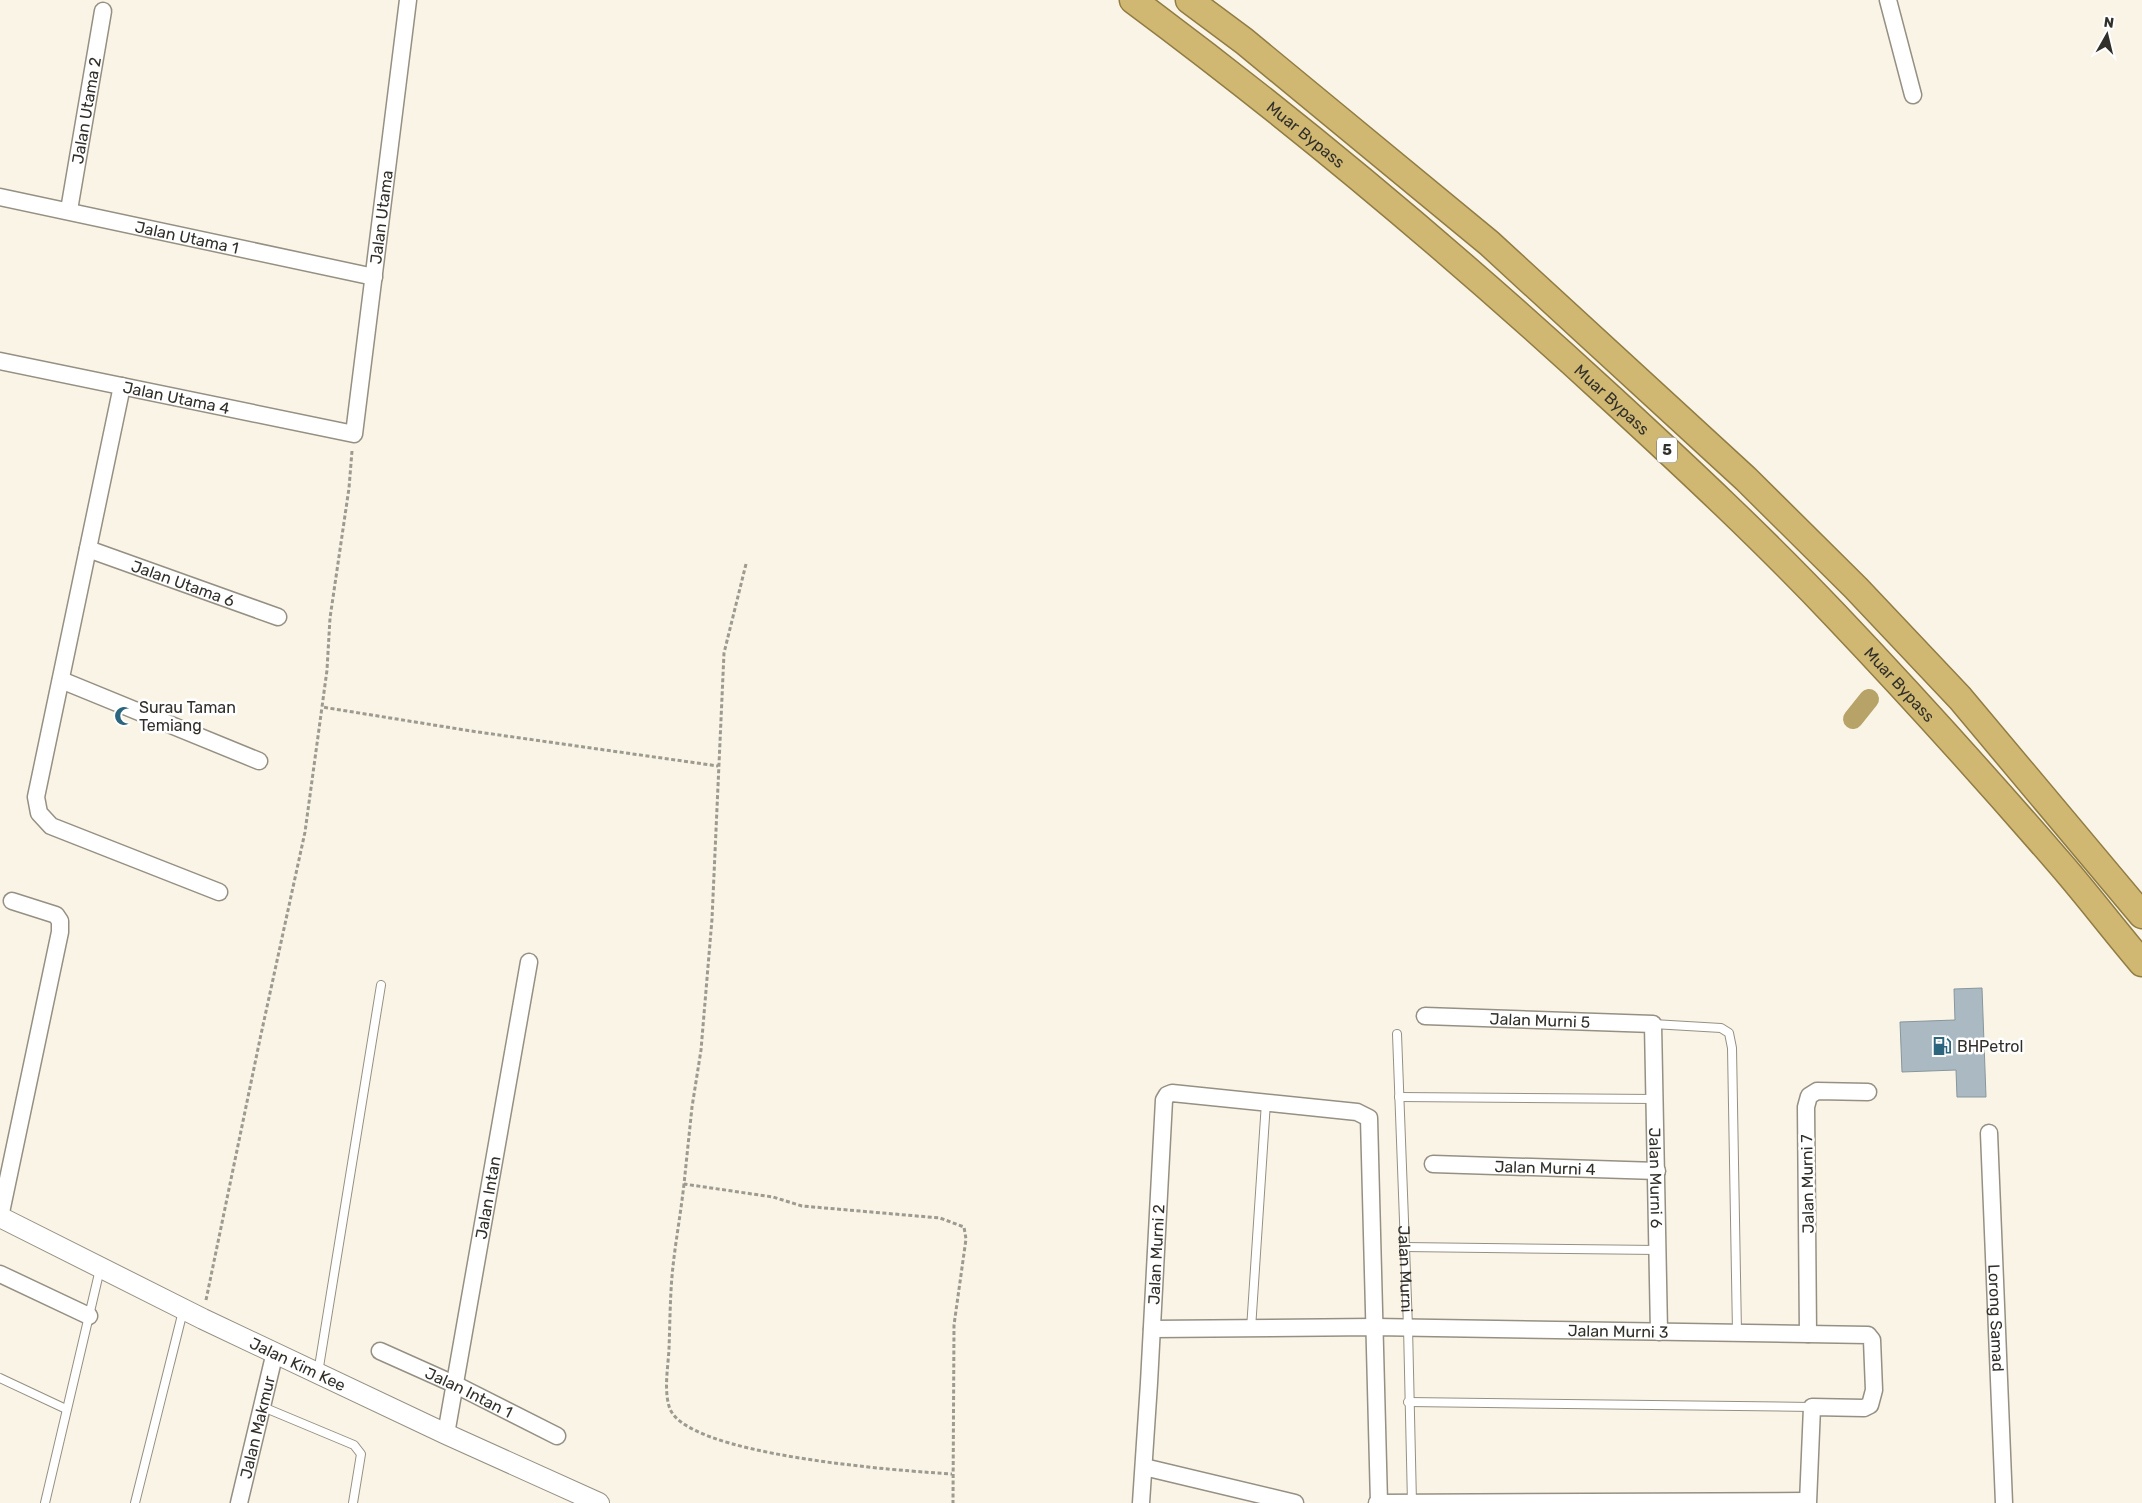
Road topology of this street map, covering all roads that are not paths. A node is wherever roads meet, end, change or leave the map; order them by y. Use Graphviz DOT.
graph roads {
  1 [pos="408,0"];
  2 [pos="1133,0"];
  3 [pos="1190,0"];
  4 [pos="1888,0"];
  5 [pos="103,11"];
  6 [pos="1913,95"];
  7 [pos="0,196"];
  8 [pos="69,210"];
  9 [pos="374,277"];
  10 [pos="0,360"];
  11 [pos="122,386"];
  12 [pos="354,434"];
  13 [pos="88,549"];
  14 [pos="278,617"];
  15 [pos="61,680"];
  16 [pos="259,762"];
  17 [pos="219,892"];
  18 [pos="12,901"];
  19 [pos="2142,915"];
  20 [pos="529,962"];
  21 [pos="2142,963"];
  22 [pos="381,986"];
  23 [pos="1426,1016"];
  24 [pos="1653,1024"];
  25 [pos="1397,1034"];
  26 [pos="1868,1092"];
  27 [pos="1399,1097"];
  28 [pos="1656,1099"];
  29 [pos="1266,1102"];
  30 [pos="1369,1118"];
  31 [pos="1990,1133"];
  32 [pos="1433,1164"];
  33 [pos="1657,1171"];
  34 [pos="0,1218"];
  35 [pos="1404,1246"];
  36 [pos="1658,1250"];
  37 [pos="101,1267"];
  38 [pos="0,1274"];
  39 [pos="183,1309"];
  40 [pos="89,1316"];
  41 [pos="1375,1327"];
  42 [pos="1408,1328"];
  43 [pos="1152,1329"];
  44 [pos="1251,1329"];
  45 [pos="1659,1332"];
  46 [pos="1737,1333"];
  47 [pos="1808,1334"];
  48 [pos="380,1351"];
  49 [pos="275,1352"];
  50 [pos="318,1373"];
  51 [pos="0,1378"];
  52 [pos="456,1385"];
  53 [pos="1408,1402"];
  54 [pos="1812,1407"];
  55 [pos="263,1408"];
  56 [pos="66,1409"];
  57 [pos="446,1434"];
  58 [pos="557,1436"];
  59 [pos="1144,1467"];
  60 [pos="1412,1502"];
  61 [pos="1808,1502"];
  62 [pos="45,1503"];
  63 [pos="135,1503"];
  64 [pos="239,1503"];
  65 [pos="353,1503"];
  66 [pos="599,1503"];
  67 [pos="1141,1503"];
  68 [pos="1295,1503"];
  69 [pos="1378,1503"];
  70 [pos="2004,1503"];
  1 -- 9 [label="street, Jalan Utama"];
  2 -- 21 [label="highway, Muar Bypass / 5"];
  3 -- 19 [label="highway, Muar Bypass / 5"];
  4 -- 6 [label="street"];
  5 -- 8 [label="street, Jalan Utama 2"];
  7 -- 8 [label="street, Jalan Utama 1"];
  8 -- 9 [label="street, Jalan Utama 1"];
  9 -- 12 [label="street, Jalan Utama"];
  10 -- 11 [label="street, Jalan Utama 4"];
  11 -- 12 [label="street, Jalan Utama 4"];
  11 -- 13 [label="street"];
  13 -- 14 [label="street, Jalan Utama 6"];
  13 -- 15 [label="street"];
  15 -- 16 [label="street"];
  15 -- 17 [label="street"];
  18 -- 34 [label="street"];
  20 -- 52 [label="street, Jalan Intan"];
  22 -- 50 [label="lane"];
  23 -- 24 [label="street, Jalan Murni 5"];
  24 -- 28 [label="street, Jalan Murni 6"];
  24 -- 46 [label="lane"];
  25 -- 27 [label="lane, Jalan Murni"];
  26 -- 47 [label="street, Jalan Murni 7"];
  27 -- 28 [label="lane"];
  27 -- 35 [label="lane, Jalan Murni"];
  28 -- 33 [label="street, Jalan Murni 6"];
  29 -- 30 [label="street, Jalan Murni 2"];
  29 -- 43 [label="street, Jalan Murni 2"];
  29 -- 44 [label="lane"];
  30 -- 41 [label="street, Jalan Murni"];
  31 -- 70 [label="street, Lorong Samad"];
  32 -- 33 [label="street, Jalan Murni 4"];
  33 -- 36 [label="street, Jalan Murni 6"];
  34 -- 37 [label="street, Jalan Kim Kee"];
  35 -- 36 [label="lane"];
  35 -- 42 [label="lane, Jalan Murni"];
  36 -- 45 [label="street, Jalan Murni 6"];
  37 -- 39 [label="street, Jalan Kim Kee"];
  37 -- 40 [label="lane"];
  38 -- 40 [label="street"];
  39 -- 49 [label="street, Jalan Kim Kee"];
  39 -- 63 [label="lane"];
  40 -- 56 [label="lane"];
  41 -- 42 [label="street, Jalan Murni 3"];
  41 -- 44 [label="street, Jalan Murni 3"];
  41 -- 69 [label="street, Jalan Murni"];
  42 -- 45 [label="street, Jalan Murni 3"];
  42 -- 53 [label="lane, Jalan Murni"];
  43 -- 44 [label="street, Jalan Murni 3"];
  43 -- 59 [label="street, Jalan Murni 2"];
  45 -- 46 [label="street, Jalan Murni 3"];
  46 -- 47 [label="street, Jalan Murni 3"];
  47 -- 54 [label="street, Jalan Murni 3"];
  48 -- 52 [label="street, Jalan Intan 1"];
  49 -- 50 [label="street, Jalan Kim Kee"];
  49 -- 55 [label="street, Jalan Makmur"];
  50 -- 57 [label="street, Jalan Kim Kee"];
  51 -- 56 [label="lane"];
  52 -- 57 [label="street, Jalan Intan"];
  52 -- 58 [label="street, Jalan Intan 1"];
  53 -- 54 [label="lane"];
  53 -- 60 [label="lane, Jalan Murni"];
  54 -- 61 [label="street"];
  55 -- 64 [label="street, Jalan Makmur"];
  55 -- 65 [label="lane"];
  56 -- 62 [label="lane"];
  57 -- 66 [label="street, Jalan Kim Kee"];
  59 -- 67 [label="street, Jalan Murni 2"];
  59 -- 68 [label="street"];
  60 -- 61 [label="street"];
  60 -- 69 [label="street"];
}
